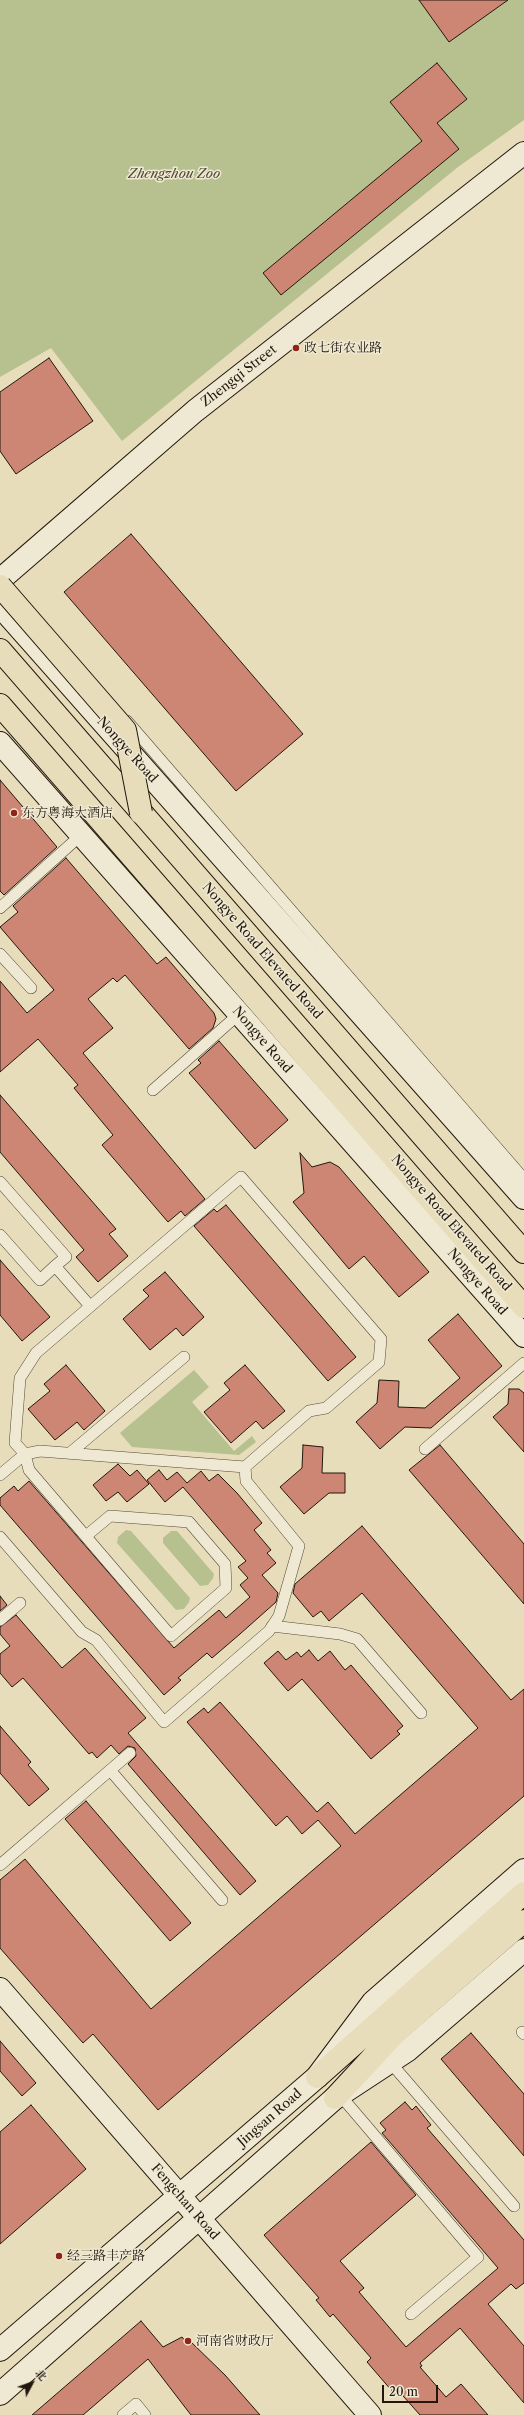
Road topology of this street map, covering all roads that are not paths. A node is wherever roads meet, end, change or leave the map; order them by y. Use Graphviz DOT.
graph roads {
  1 [pos="524,153"];
  2 [pos="1,581"];
  3 [pos="0,606"];
  4 [pos="0,650"];
  5 [pos="0,705"];
  6 [pos="0,743"];
  7 [pos="141,812"];
  8 [pos="81,835"];
  9 [pos="0,908"];
  10 [pos="0,954"];
  11 [pos="31,988"];
  12 [pos="239,1014"];
  13 [pos="153,1090"];
  14 [pos="524,1179"];
  15 [pos="0,1182"];
  16 [pos="524,1198"];
  17 [pos="0,1235"];
  18 [pos="524,1252"];
  19 [pos="55,1266"];
  20 [pos="90,1306"];
  21 [pos="524,1307"];
  22 [pos="524,1336"];
  23 [pos="184,1357"];
  24 [pos="524,1362"];
  25 [pos="425,1449"];
  26 [pos="70,1453"];
  27 [pos="25,1454"];
  28 [pos="245,1466"];
  29 [pos="0,1476"];
  30 [pos="86,1536"];
  31 [pos="0,1538"];
  32 [pos="20,1602"];
  33 [pos="0,1620"];
  34 [pos="272,1626"];
  35 [pos="421,1713"];
  36 [pos="130,1753"];
  37 [pos="110,1770"];
  38 [pos="0,1865"];
  39 [pos="524,1870"];
  40 [pos="524,1893"];
  41 [pos="222,1900"];
  42 [pos="524,1921"];
  43 [pos="524,1950"];
  44 [pos="2,1996"];
  45 [pos="390,2062"];
  46 [pos="317,2077"];
  47 [pos="337,2097"];
  48 [pos="180,2196"];
  49 [pos="514,2206"];
  50 [pos="200,2218"];
  51 [pos="411,2314"];
  52 [pos="0,2350"];
  53 [pos="0,2394"];
  54 [pos="123,2415"];
  55 [pos="145,2415"];
  56 [pos="370,2415"];
  1 -- 2 [label="street, Zhengqi Street"];
  2 -- 7 [label="highway, bridge"];
  2 -- 14 [label="lane"];
  3 -- 16 [label="street, Nongye Road"];
  4 -- 7 [label="highway, Nongye Road Elevated Road"];
  5 -- 21 [label="highway, Nongye Road Elevated Road"];
  6 -- 8 [label="street, Nongye Road"];
  7 -- 18 [label="highway, Nongye Road Elevated Road"];
  8 -- 9 [label="lane"];
  8 -- 12 [label="street, Nongye Road"];
  10 -- 11 [label="lane"];
  12 -- 13 [label="lane"];
  12 -- 22 [label="street, Nongye Road"];
  15 -- 19 [label="lane"];
  17 -- 19 [label="lane"];
  19 -- 20 [label="lane"];
  20 -- 27 [label="lane"];
  20 -- 28 [label="lane"];
  23 -- 26 [label="lane"];
  24 -- 25 [label="lane"];
  26 -- 27 [label="lane"];
  26 -- 28 [label="lane"];
  27 -- 29 [label="lane"];
  27 -- 30 [label="lane"];
  28 -- 34 [label="lane"];
  30 -- 30 [label="lane"];
  31 -- 34 [label="lane"];
  32 -- 33 [label="lane"];
  34 -- 35 [label="lane"];
  36 -- 37 [label="lane"];
  37 -- 38 [label="lane"];
  37 -- 41 [label="lane"];
  39 -- 46 [label="street, Jingsan Road"];
  40 -- 46 [label="highway"];
  42 -- 47 [label="highway"];
  43 -- 45 [label="street"];
  44 -- 48 [label="street, Fengchan Road"];
  45 -- 47 [label="street"];
  45 -- 49 [label="lane"];
  46 -- 48 [label="street, Jingsan Road"];
  47 -- 50 [label="street"];
  47 -- 51 [label="lane"];
  48 -- 50 [label="street, Fengchan Road"];
  48 -- 52 [label="street, Jingsan Road"];
  50 -- 53 [label="street"];
  50 -- 56 [label="street, Fengchan Road"];
  54 -- 55 [label="lane"];
}
